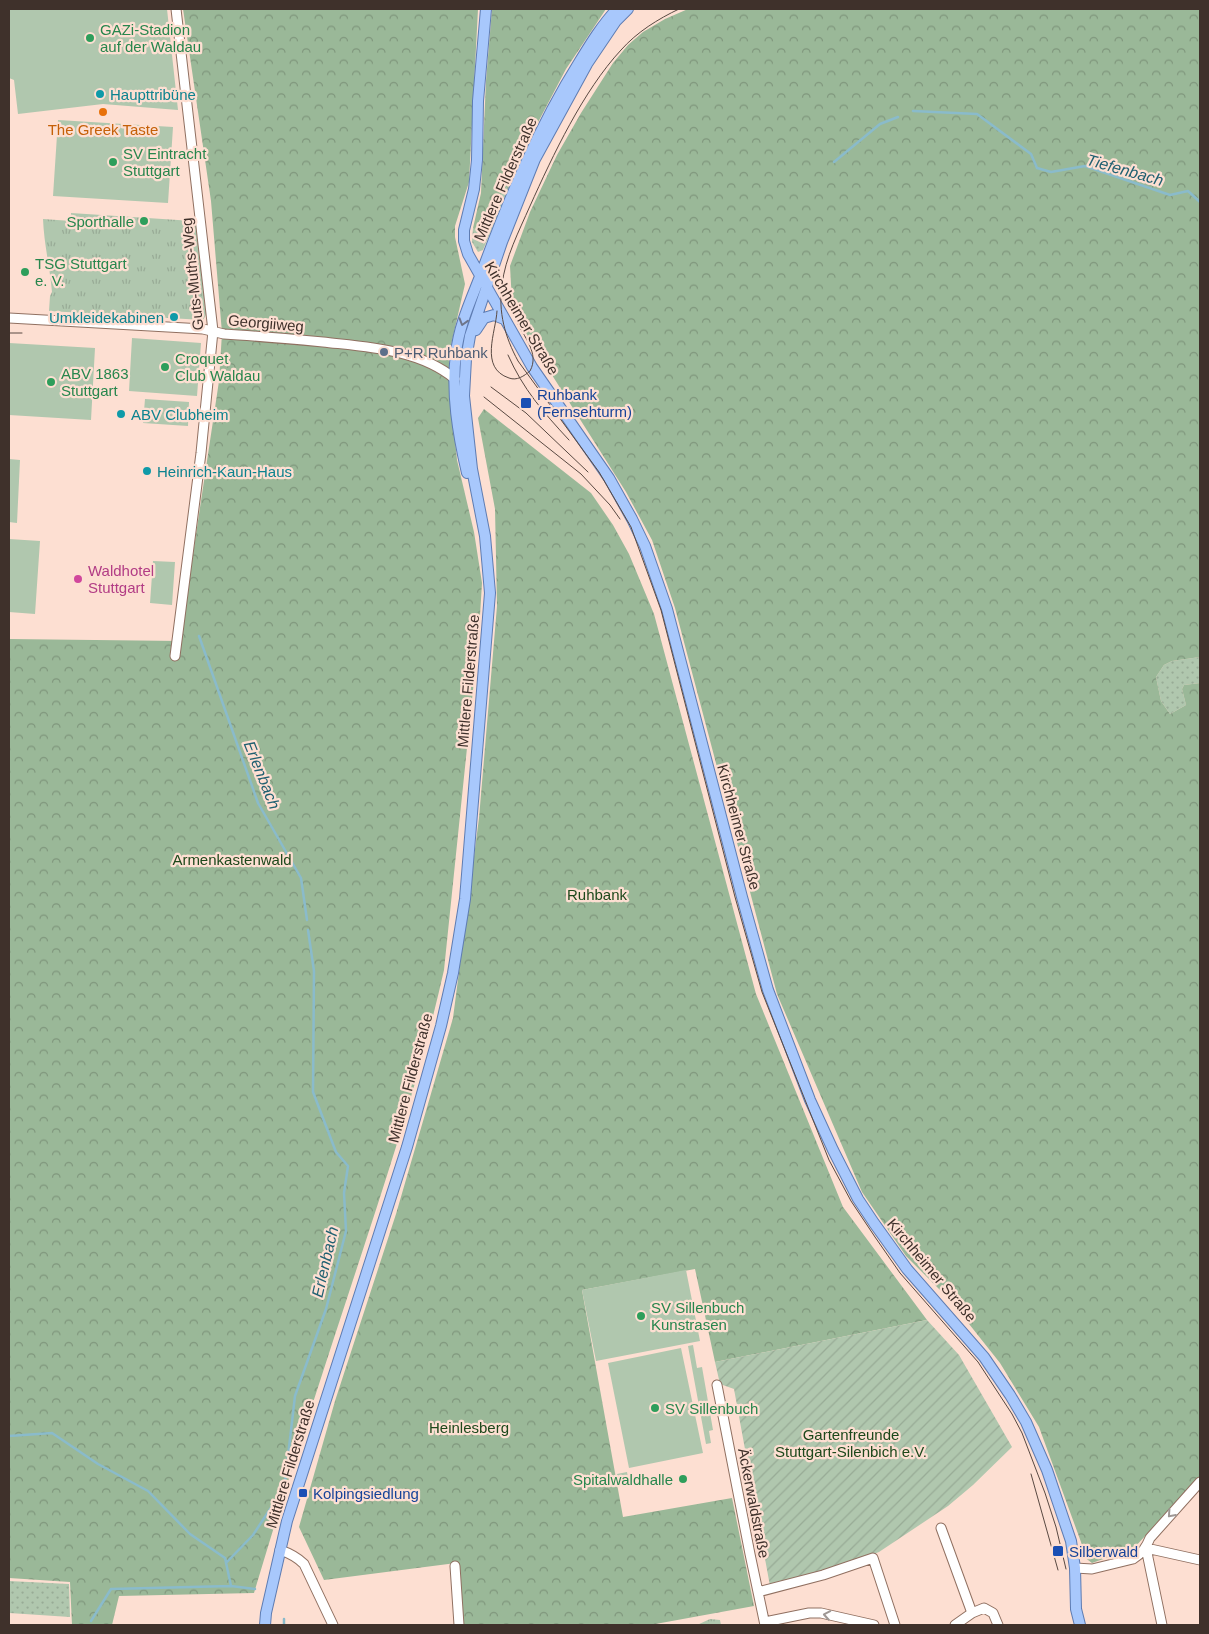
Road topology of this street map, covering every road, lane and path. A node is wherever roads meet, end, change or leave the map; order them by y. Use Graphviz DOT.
graph roads {
  1 [pos="176,9"];
  2 [pos="486,9"];
  3 [pos="617,9"];
  4 [pos="628,9"];
  5 [pos="480,276"];
  6 [pos="486,287"];
  7 [pos="9,318"];
  8 [pos="504,319"];
  9 [pos="213,332"];
  10 [pos="470,336"];
  11 [pos="454,378"];
  12 [pos="464,396"];
  13 [pos="483,522"];
  14 [pos="175,656"];
  15 [pos="716,1385"];
  16 [pos="1200,1482"];
  17 [pos="941,1528"];
  18 [pos="1146,1548"];
  19 [pos="280,1550"];
  20 [pos="1200,1560"];
  21 [pos="455,1566"];
  22 [pos="1075,1568"];
  23 [pos="758,1592"];
  24 [pos="972,1613"];
  25 [pos="765,1624"];
  26 [pos="265,1625"];
  27 [pos="333,1625"];
  28 [pos="458,1625"];
  29 [pos="874,1625"];
  30 [pos="895,1625"];
  31 [pos="955,1625"];
  32 [pos="998,1625"];
  33 [pos="1080,1625"];
  34 [pos="1162,1625"];
  1 -- 9 [label="street, Guts-Muths-Weg"];
  2 -- 5 [label="main road, Kirchheimer Straße"];
  3 -- 5 [label="main road, Mittlere Filderstraße"];
  4 -- 6 [label="main road, Mittlere Filderstraße"];
  5 -- 6 [label="main road, Kirchheimer Straße"];
  5 -- 11 [label="main road, Mittlere Filderstraße, one-way"];
  6 -- 8 [label="main road, Kirchheimer Straße"];
  6 -- 10 [label="main road, Mittlere Filderstraße"];
  7 -- 9 [label="street, Georgiiweg"];
  8 -- 10 [label="main road"];
  8 -- 22 [label="main road, Kirchheimer Straße"];
  9 -- 11 [label="street, Georgiiweg"];
  9 -- 14 [label="street, Guts-Muths-Weg"];
  10 -- 12 [label="main road, Mittlere Filderstraße"];
  11 -- 12 [label="main road"];
  11 -- 13 [label="main road, Mittlere Filderstraße"];
  12 -- 13 [label="main road, Mittlere Filderstraße"];
  13 -- 19 [label="main road, Mittlere Filderstraße"];
  15 -- 23 [label="street, Äckerwaldstraße"];
  16 -- 18 [label="street, one-way"];
  17 -- 24 [label="street"];
  18 -- 20 [label="street"];
  18 -- 22 [label="street"];
  18 -- 34 [label="street"];
  19 -- 26 [label="main road, Mittlere Filderstraße"];
  19 -- 27 [label="street"];
  21 -- 28 [label="street"];
  22 -- 33 [label="main road, Kirchheimer Straße"];
  23 -- 25 [label="street, Äckerwaldstraße"];
  23 -- 30 [label="street"];
  24 -- 31 [label="street"];
  24 -- 32 [label="street"];
  29 -- 25 [label="street, one-way"];
}
